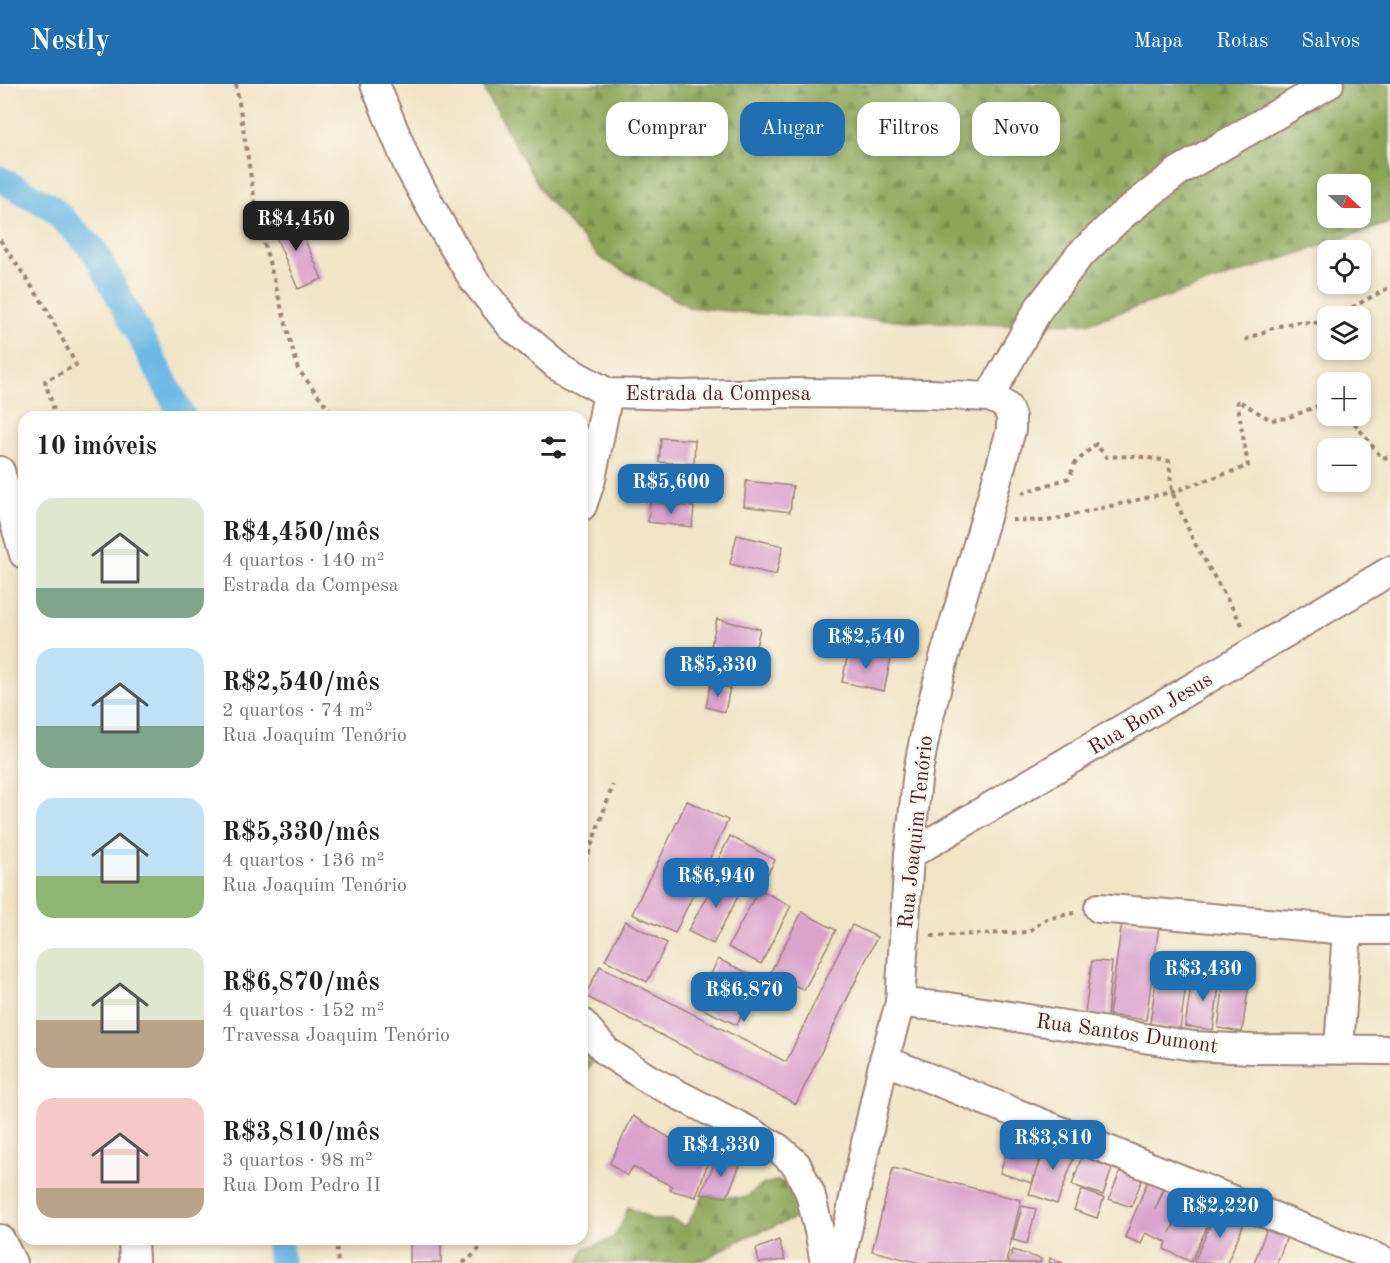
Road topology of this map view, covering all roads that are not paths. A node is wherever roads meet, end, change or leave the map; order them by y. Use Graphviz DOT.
graph roads {
  1 [pos="375,84"];
  2 [pos="1329,84"];
  3 [pos="608,393"];
  4 [pos="998,402"];
  5 [pos="0,471"];
  6 [pos="588,488"];
  7 [pos="18,533"];
  8 [pos="1390,571"];
  9 [pos="909,855"];
  10 [pos="1099,908"];
  11 [pos="1347,930"];
  12 [pos="1390,930"];
  13 [pos="900,1003"];
  14 [pos="588,1030"];
  15 [pos="1339,1049"];
  16 [pos="1390,1050"];
  17 [pos="884,1060"];
  18 [pos="0,1239"];
  19 [pos="133,1245"];
  20 [pos="12,1263"];
  21 [pos="134,1263"];
  22 [pos="825,1263"];
  23 [pos="840,1263"];
  24 [pos="1389,1263"];
  1 -- 3 [label="street, Estrada da Compesa"];
  2 -- 4 [label="street"];
  3 -- 4 [label="street, Estrada da Compesa"];
  3 -- 6 [label="street"];
  4 -- 9 [label="street, Rua Joaquim Tenório"];
  5 -- 7 [label="street"];
  8 -- 9 [label="street, Rua Bom Jesus"];
  9 -- 13 [label="street, Rua Joaquim Tenório"];
  10 -- 11 [label="street"];
  11 -- 12 [label="street"];
  11 -- 15 [label="street"];
  13 -- 15 [label="street, Rua Santos Dumont"];
  13 -- 17 [label="street, Rua Joaquim Tenório"];
  14 -- 22 [label="street"];
  15 -- 16 [label="street, Rua Santos Dumont"];
  17 -- 23 [label="street, Rua Joaquim Tenório"];
  17 -- 24 [label="street"];
  18 -- 20 [label="street"];
  19 -- 21 [label="street"];
}
